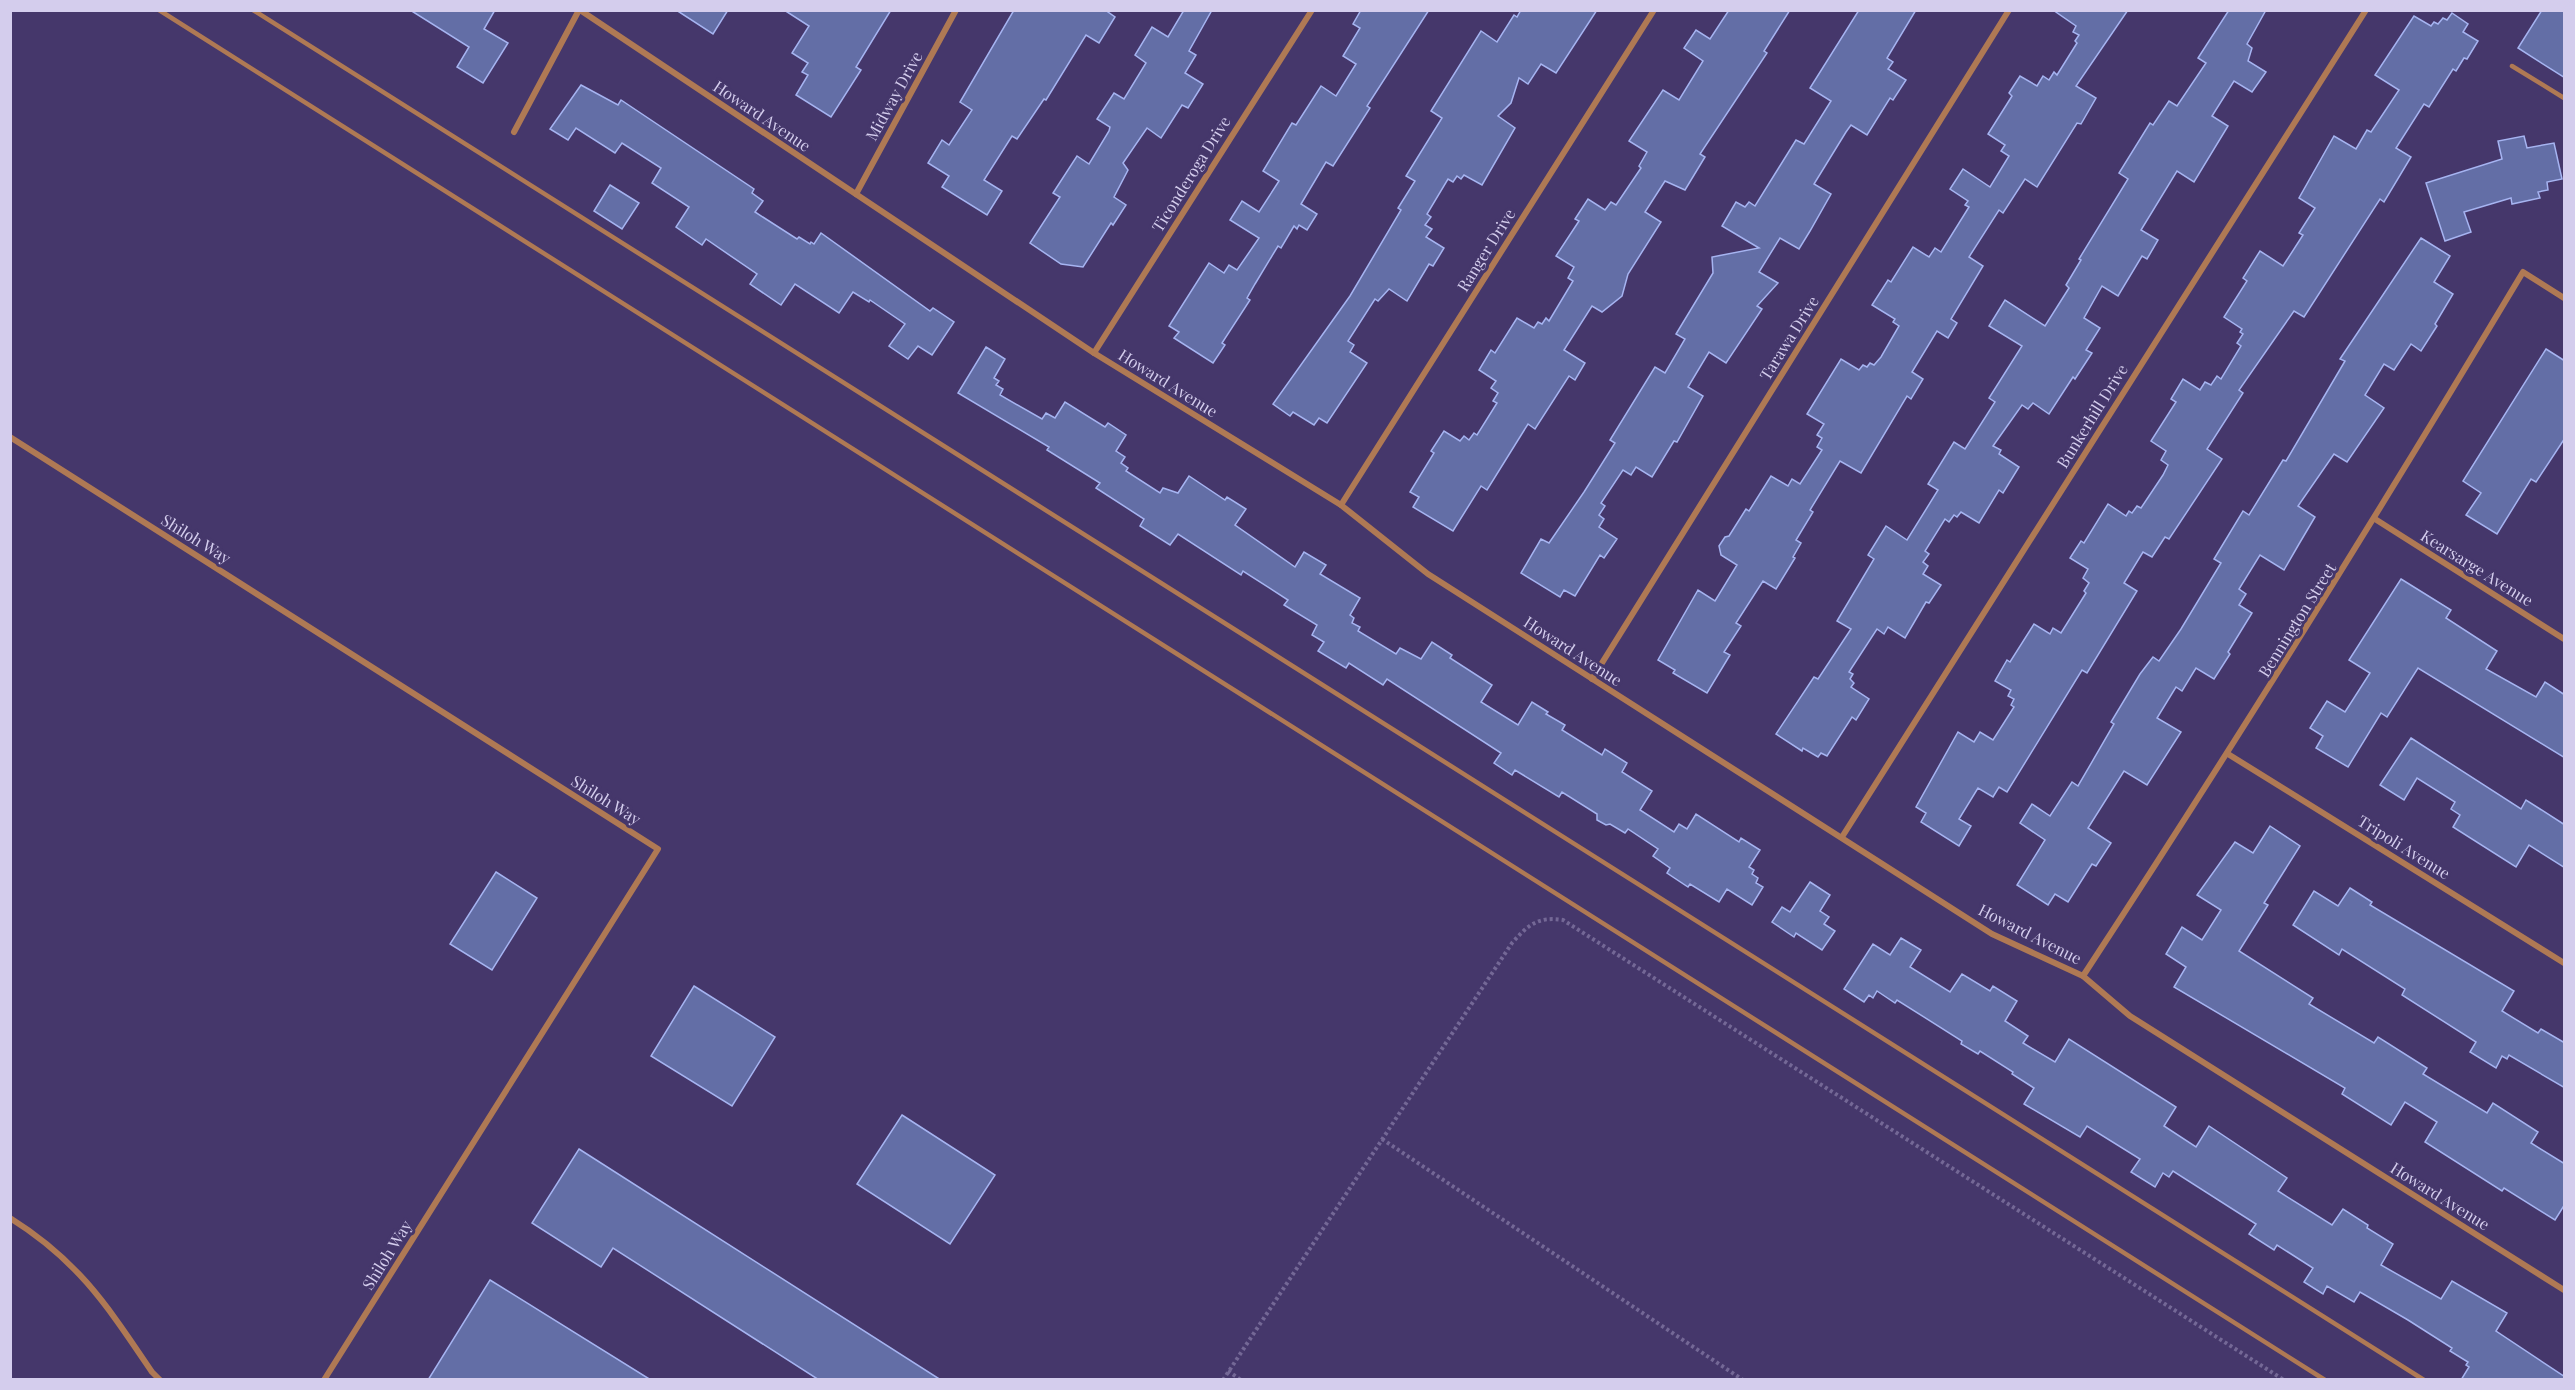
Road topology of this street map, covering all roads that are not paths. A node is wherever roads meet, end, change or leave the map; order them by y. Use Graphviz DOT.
graph roads {
  1 [pos="159,10"];
  2 [pos="253,10"];
  3 [pos="580,10"];
  4 [pos="956,10"];
  5 [pos="1312,10"];
  6 [pos="1654,10"];
  7 [pos="2008,10"];
  8 [pos="2366,10"];
  9 [pos="2512,66"];
  10 [pos="2565,98"];
  11 [pos="514,132"];
  12 [pos="856,194"];
  13 [pos="2565,298"];
  14 [pos="1094,353"];
  15 [pos="10,437"];
  16 [pos="1341,505"];
  17 [pos="2375,519"];
  18 [pos="2565,639"];
  19 [pos="1592,679"];
  20 [pos="2228,754"];
  21 [pos="1842,837"];
  22 [pos="2565,963"];
  23 [pos="2083,976"];
  24 [pos="10,1218"];
  25 [pos="2565,1290"];
  26 [pos="160,1380"];
  27 [pos="324,1380"];
  28 [pos="2325,1380"];
  29 [pos="2424,1380"];
  1 -- 28 [label="lane"];
  2 -- 29 [label="lane"];
  3 -- 11 [label="street"];
  3 -- 12 [label="street, Howard Avenue"];
  4 -- 12 [label="street, Midway Drive"];
  5 -- 14 [label="street, Ticonderoga Drive"];
  6 -- 16 [label="street, Ranger Drive"];
  7 -- 19 [label="street, Tarawa Drive"];
  8 -- 21 [label="street, Bunkerhill Drive"];
  9 -- 10 [label="lane"];
  12 -- 14 [label="street, Howard Avenue"];
  13 -- 17 [label="street, Bennington Street"];
  14 -- 16 [label="street, Howard Avenue"];
  15 -- 27 [label="street, Shiloh Way"];
  16 -- 19 [label="street, Howard Avenue"];
  17 -- 18 [label="street, Kearsarge Avenue"];
  17 -- 20 [label="street, Bennington Street"];
  19 -- 21 [label="street, Howard Avenue"];
  20 -- 22 [label="street, Tripoli Avenue"];
  20 -- 23 [label="street, Bennington Street"];
  21 -- 23 [label="street, Howard Avenue"];
  23 -- 25 [label="street, Howard Avenue"];
  24 -- 26 [label="street"];
}
